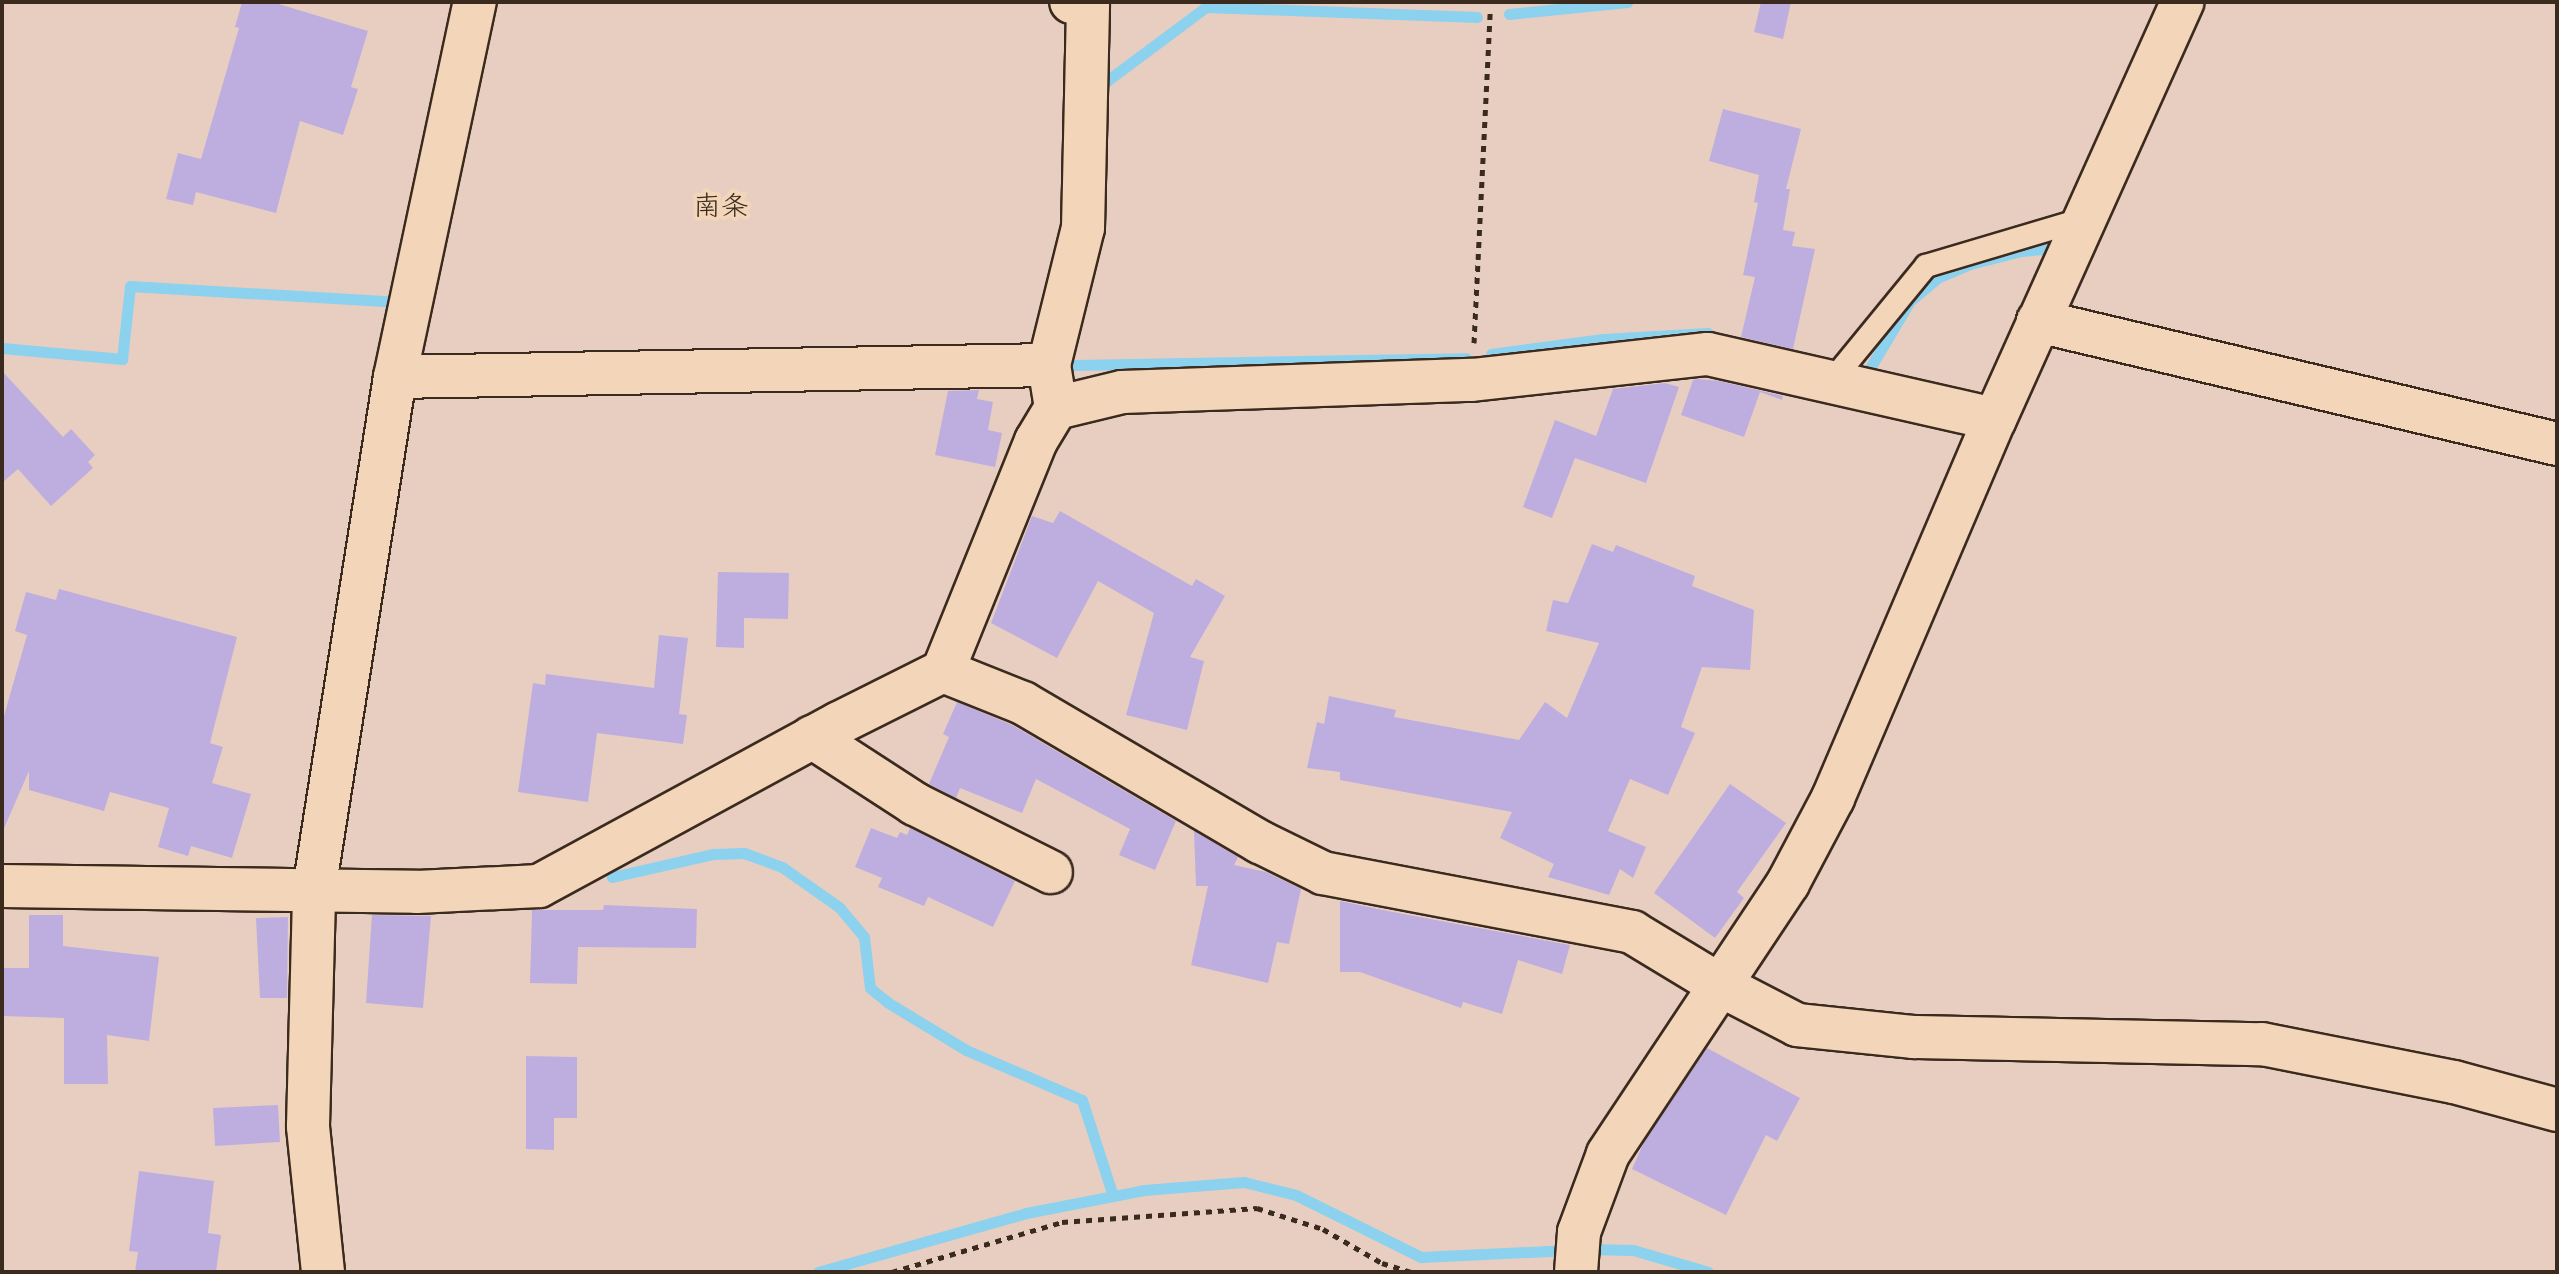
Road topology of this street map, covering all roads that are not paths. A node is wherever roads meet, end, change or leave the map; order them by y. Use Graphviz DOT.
graph roads {
  1 [pos="475,2"];
  2 [pos="2182,2"];
  3 [pos="1083,3"];
  4 [pos="2084,219"];
  5 [pos="2038,321"];
  6 [pos="1049,365"];
  7 [pos="395,377"];
  8 [pos="1831,382"];
  9 [pos="1056,408"];
  10 [pos="1995,419"];
  11 [pos="2557,444"];
  12 [pos="943,671"];
  13 [pos="812,737"];
  14 [pos="1051,872"];
  15 [pos="2,886"];
  16 [pos="314,890"];
  17 [pos="1718,984"];
  18 [pos="2557,1110"];
  19 [pos="1577,1252"];
  20 [pos="323,1272"];
  1 -- 7 [label="street"];
  2 -- 4 [label="street"];
  3 -- 6 [label="street"];
  4 -- 5 [label="street"];
  4 -- 8 [label="lane"];
  5 -- 10 [label="street"];
  5 -- 11 [label="street"];
  6 -- 7 [label="street"];
  6 -- 9 [label="street"];
  7 -- 16 [label="street"];
  8 -- 9 [label="street"];
  8 -- 10 [label="street"];
  9 -- 12 [label="street"];
  10 -- 17 [label="street"];
  12 -- 13 [label="street"];
  12 -- 17 [label="street"];
  13 -- 14 [label="street"];
  13 -- 16 [label="street"];
  15 -- 16 [label="street"];
  16 -- 20 [label="street"];
  17 -- 18 [label="street"];
  17 -- 19 [label="street"];
}
